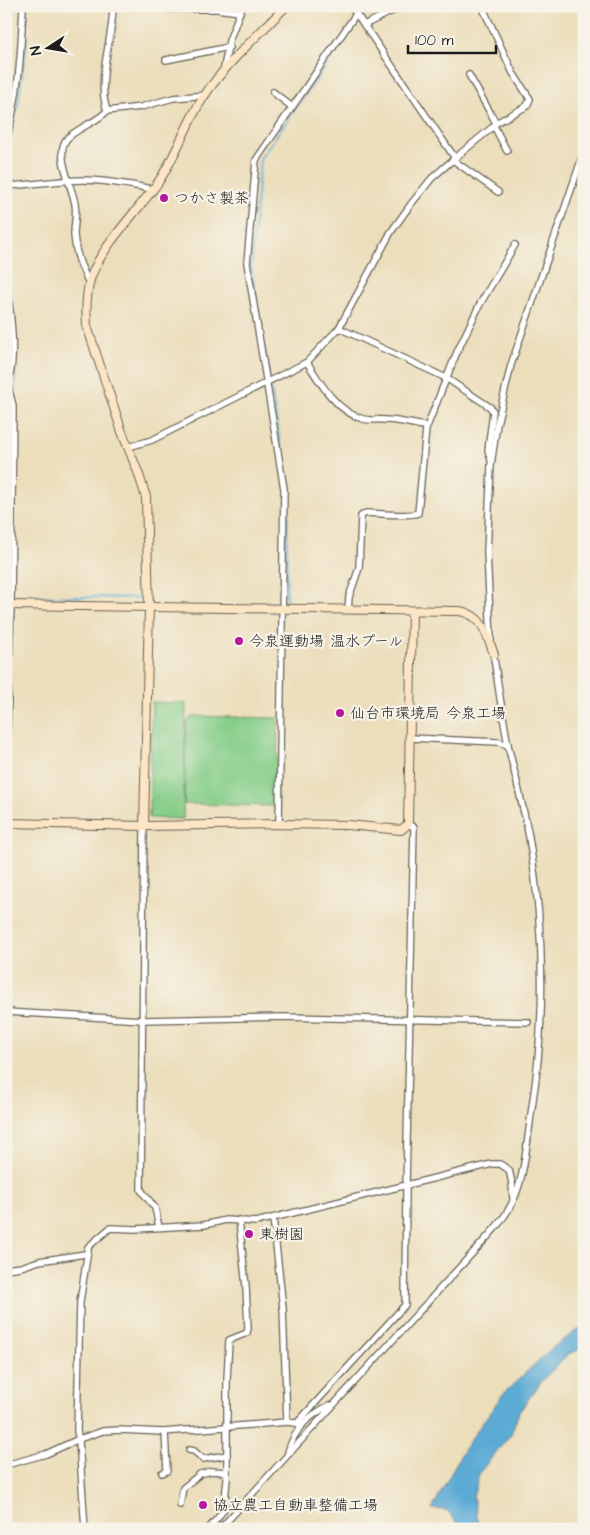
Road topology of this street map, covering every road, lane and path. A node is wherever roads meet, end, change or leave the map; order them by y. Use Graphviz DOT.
graph roads {
  1 [pos="22,6"];
  2 [pos="113,6"];
  3 [pos="286,6"];
  4 [pos="351,6"];
  5 [pos="403,6"];
  6 [pos="482,6"];
  7 [pos="168,9"];
  8 [pos="241,9"];
  9 [pos="360,19"];
  10 [pos="229,47"];
  11 [pos="166,60"];
  12 [pos="223,73"];
  13 [pos="469,75"];
  14 [pos="272,92"];
  15 [pos="206,95"];
  16 [pos="292,107"];
  17 [pos="107,111"];
  18 [pos="495,124"];
  19 [pos="6,140"];
  20 [pos="506,151"];
  21 [pos="584,152"];
  22 [pos="454,159"];
  23 [pos="69,180"];
  24 [pos="6,186"];
  25 [pos="153,189"];
  26 [pos="498,192"];
  27 [pos="515,245"];
  28 [pos="89,283"];
  29 [pos="6,289"];
  30 [pos="339,328"];
  31 [pos="307,362"];
  32 [pos="446,378"];
  33 [pos="7,380"];
  34 [pos="269,381"];
  35 [pos="426,429"];
  36 [pos="128,447"];
  37 [pos="491,462"];
  38 [pos="8,605"];
  39 [pos="149,607"];
  40 [pos="348,608"];
  41 [pos="282,609"];
  42 [pos="412,611"];
  43 [pos="494,654"];
  44 [pos="410,738"];
  45 [pos="508,745"];
  46 [pos="6,760"];
  47 [pos="6,823"];
  48 [pos="279,824"];
  49 [pos="408,824"];
  50 [pos="144,826"];
  51 [pos="6,1012"];
  52 [pos="143,1020"];
  53 [pos="410,1020"];
  54 [pos="528,1022"];
  55 [pos="406,1186"];
  56 [pos="513,1200"];
  57 [pos="273,1218"];
  58 [pos="239,1220"];
  59 [pos="159,1227"];
  60 [pos="88,1247"];
  61 [pos="6,1269"];
  62 [pos="335,1403"];
  63 [pos="287,1422"];
  64 [pos="300,1423"];
  65 [pos="227,1428"];
  66 [pos="165,1432"];
  67 [pos="79,1438"];
  68 [pos="188,1450"];
  69 [pos="287,1454"];
  70 [pos="227,1455"];
  71 [pos="203,1460"];
  72 [pos="6,1465"];
  73 [pos="205,1472"];
  74 [pos="227,1472"];
  75 [pos="162,1473"];
  76 [pos="180,1504"];
  77 [pos="85,1529"];
  78 [pos="208,1529"];
  79 [pos="220,1529"];
  1 -- 19 [label="street"];
  2 -- 17 [label="street"];
  3 -- 12 [label="street"];
  4 -- 9 [label="street"];
  5 -- 9 [label="street"];
  6 -- 18 [label="street"];
  7 -- 8 [label="street"];
  8 -- 10 [label="street"];
  9 -- 16 [label="street"];
  9 -- 22 [label="street"];
  10 -- 11 [label="street"];
  10 -- 12 [label="street"];
  12 -- 15 [label="street"];
  13 -- 18 [label="street"];
  14 -- 16 [label="street"];
  15 -- 17 [label="street"];
  15 -- 25 [label="street"];
  16 -- 34 [label="street"];
  17 -- 23 [label="street"];
  18 -- 20 [label="street"];
  18 -- 22 [label="street"];
  21 -- 37 [label="street"];
  22 -- 26 [label="street"];
  22 -- 30 [label="street"];
  23 -- 24 [label="street"];
  23 -- 25 [label="street"];
  23 -- 28 [label="street"];
  25 -- 28 [label="street"];
  27 -- 32 [label="street"];
  28 -- 36 [label="street"];
  29 -- 33 [label="street"];
  30 -- 31 [label="street"];
  30 -- 32 [label="street"];
  31 -- 34 [label="street"];
  31 -- 35 [label="street"];
  32 -- 35 [label="street"];
  32 -- 37 [label="street"];
  33 -- 38 [label="street"];
  34 -- 36 [label="street"];
  34 -- 41 [label="street"];
  35 -- 40 [label="street"];
  36 -- 39 [label="street"];
  37 -- 43 [label="street"];
  38 -- 39 [label="street"];
  38 -- 46 [label="street"];
  39 -- 41 [label="street"];
  39 -- 50 [label="street"];
  40 -- 41 [label="street"];
  40 -- 42 [label="street"];
  41 -- 48 [label="street"];
  42 -- 43 [label="street"];
  42 -- 44 [label="street"];
  43 -- 45 [label="street"];
  44 -- 45 [label="street"];
  44 -- 49 [label="street"];
  45 -- 56 [label="street"];
  47 -- 50 [label="street"];
  48 -- 49 [label="street"];
  48 -- 50 [label="street"];
  49 -- 53 [label="street"];
  50 -- 52 [label="street"];
  51 -- 52 [label="street"];
  52 -- 53 [label="street"];
  52 -- 59 [label="street"];
  53 -- 54 [label="street"];
  53 -- 55 [label="street"];
  55 -- 56 [label="street"];
  55 -- 57 [label="street"];
  55 -- 64 [label="street"];
  56 -- 62 [label="street"];
  57 -- 58 [label="street"];
  57 -- 63 [label="street"];
  58 -- 59 [label="street"];
  58 -- 65 [label="street"];
  59 -- 60 [label="street"];
  60 -- 61 [label="street"];
  60 -- 67 [label="street"];
  62 -- 64 [label="street"];
  62 -- 69 [label="street"];
  63 -- 64 [label="street"];
  63 -- 65 [label="street"];
  64 -- 69 [label="street"];
  65 -- 66 [label="street"];
  65 -- 70 [label="street"];
  66 -- 67 [label="street"];
  66 -- 75 [label="street"];
  67 -- 72 [label="street"];
  67 -- 77 [label="street"];
  68 -- 71 [label="street"];
  69 -- 79 [label="street"];
  70 -- 71 [label="street"];
  70 -- 74 [label="street"];
  71 -- 73 [label="street"];
  73 -- 74 [label="street"];
  73 -- 76 [label="street"];
  74 -- 78 [label="street"];
}
